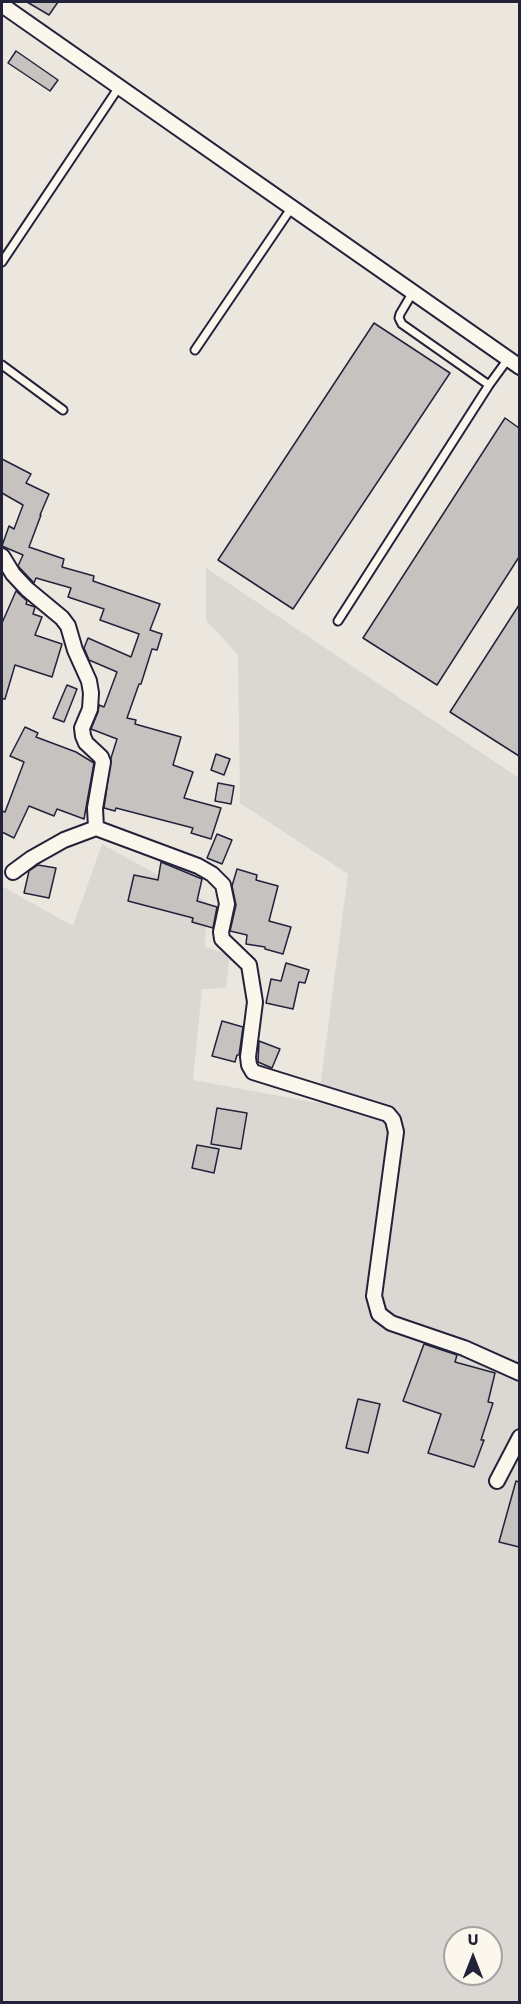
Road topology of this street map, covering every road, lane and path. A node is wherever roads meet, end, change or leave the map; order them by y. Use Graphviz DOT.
graph roads {
  1 [pos="5,5"];
  2 [pos="119,87"];
  3 [pos="292,207"];
  4 [pos="2,262"];
  5 [pos="413,292"];
  6 [pos="195,350"];
  7 [pos="514,363"];
  8 [pos="2,364"];
  9 [pos="489,385"];
  10 [pos="63,410"];
  11 [pos="2,556"];
  12 [pos="338,621"];
  13 [pos="96,828"];
  14 [pos="13,873"];
  15 [pos="519,1373"];
  16 [pos="519,1437"];
  17 [pos="497,1481"];
  1 -- 2 [label="street"];
  2 -- 3 [label="street"];
  2 -- 4 [label="lane"];
  3 -- 5 [label="street"];
  3 -- 6 [label="lane"];
  5 -- 7 [label="street"];
  5 -- 9 [label="lane"];
  7 -- 9 [label="lane"];
  8 -- 10 [label="lane"];
  9 -- 12 [label="lane"];
  11 -- 13 [label="street"];
  13 -- 14 [label="street"];
  13 -- 15 [label="street"];
  16 -- 17 [label="street"];
}
